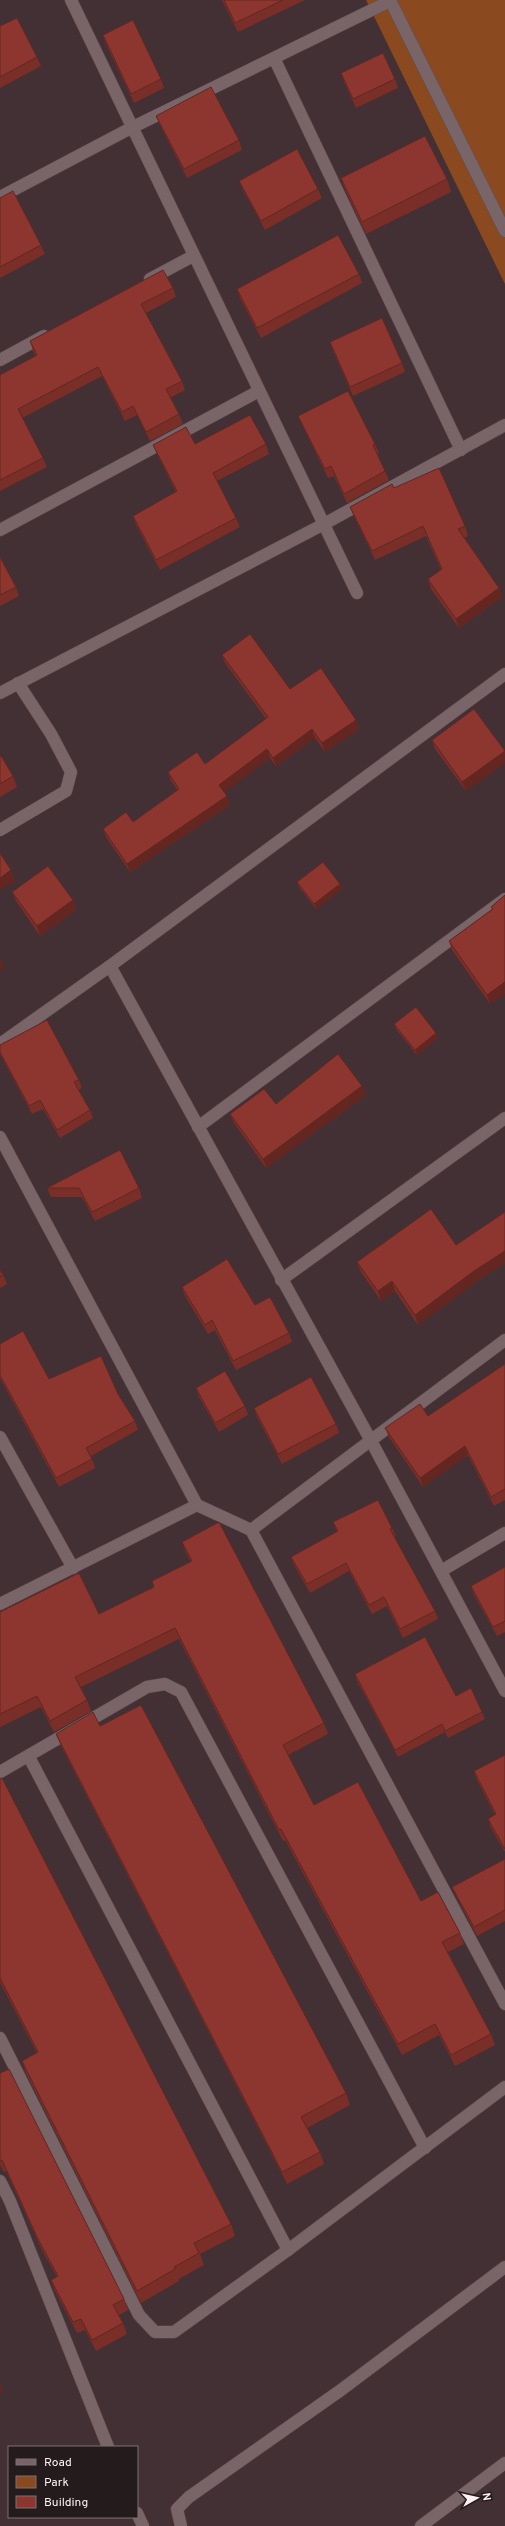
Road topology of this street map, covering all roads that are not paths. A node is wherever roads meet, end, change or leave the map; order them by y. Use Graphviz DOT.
graph roads {
  1 [pos="71,0"];
  2 [pos="390,0"];
  3 [pos="274,58"];
  4 [pos="131,128"];
  5 [pos="0,197"];
  6 [pos="505,231"];
  7 [pos="193,256"];
  8 [pos="138,286"];
  9 [pos="55,330"];
  10 [pos="0,360"];
  11 [pos="259,391"];
  12 [pos="505,425"];
  13 [pos="461,450"];
  14 [pos="324,524"];
  15 [pos="0,530"];
  16 [pos="357,593"];
  17 [pos="505,674"];
  18 [pos="18,683"];
  19 [pos="0,693"];
  20 [pos="0,830"];
  21 [pos="505,899"];
  22 [pos="110,966"];
  23 [pos="0,1044"];
  24 [pos="505,1118"];
  25 [pos="198,1127"];
  26 [pos="0,1137"];
  27 [pos="281,1280"];
  28 [pos="505,1340"];
  29 [pos="0,1438"];
  30 [pos="370,1439"];
  31 [pos="197,1505"];
  32 [pos="251,1530"];
  33 [pos="505,1533"];
  34 [pos="73,1568"];
  35 [pos="441,1571"];
  36 [pos="0,1604"];
  37 [pos="505,1691"];
  38 [pos="29,1757"];
  39 [pos="0,1772"];
  40 [pos="505,2004"];
  41 [pos="0,2038"];
  42 [pos="505,2087"];
  43 [pos="424,2148"];
  44 [pos="0,2181"];
  45 [pos="288,2250"];
  46 [pos="505,2267"];
  47 [pos="108,2446"];
  48 [pos="505,2463"];
  49 [pos="138,2515"];
  50 [pos="143,2526"];
  51 [pos="181,2526"];
  52 [pos="421,2526"];
  1 -- 4 [label="street"];
  2 -- 3 [label="street"];
  2 -- 6 [label="street"];
  3 -- 4 [label="street"];
  3 -- 13 [label="street"];
  4 -- 5 [label="street"];
  4 -- 7 [label="street"];
  7 -- 8 [label="street"];
  7 -- 11 [label="street"];
  9 -- 10 [label="street"];
  11 -- 14 [label="street"];
  11 -- 15 [label="street"];
  12 -- 13 [label="street"];
  13 -- 14 [label="street"];
  14 -- 16 [label="street"];
  14 -- 18 [label="street"];
  17 -- 22 [label="street"];
  18 -- 19 [label="street"];
  18 -- 20 [label="street"];
  21 -- 25 [label="street"];
  22 -- 23 [label="street"];
  22 -- 25 [label="street"];
  24 -- 27 [label="street"];
  25 -- 27 [label="street"];
  26 -- 31 [label="street"];
  27 -- 30 [label="street"];
  28 -- 30 [label="street"];
  29 -- 34 [label="street"];
  30 -- 32 [label="street"];
  30 -- 35 [label="street"];
  31 -- 32 [label="street"];
  31 -- 34 [label="street"];
  32 -- 40 [label="street"];
  33 -- 35 [label="street"];
  34 -- 36 [label="street"];
  35 -- 37 [label="street"];
  38 -- 39 [label="street"];
  38 -- 43 [label="street"];
  38 -- 45 [label="street"];
  41 -- 45 [label="street"];
  42 -- 43 [label="street"];
  43 -- 45 [label="street"];
  44 -- 47 [label="street"];
  46 -- 51 [label="street"];
  48 -- 52 [label="street"];
  49 -- 50 [label="street"];
}
